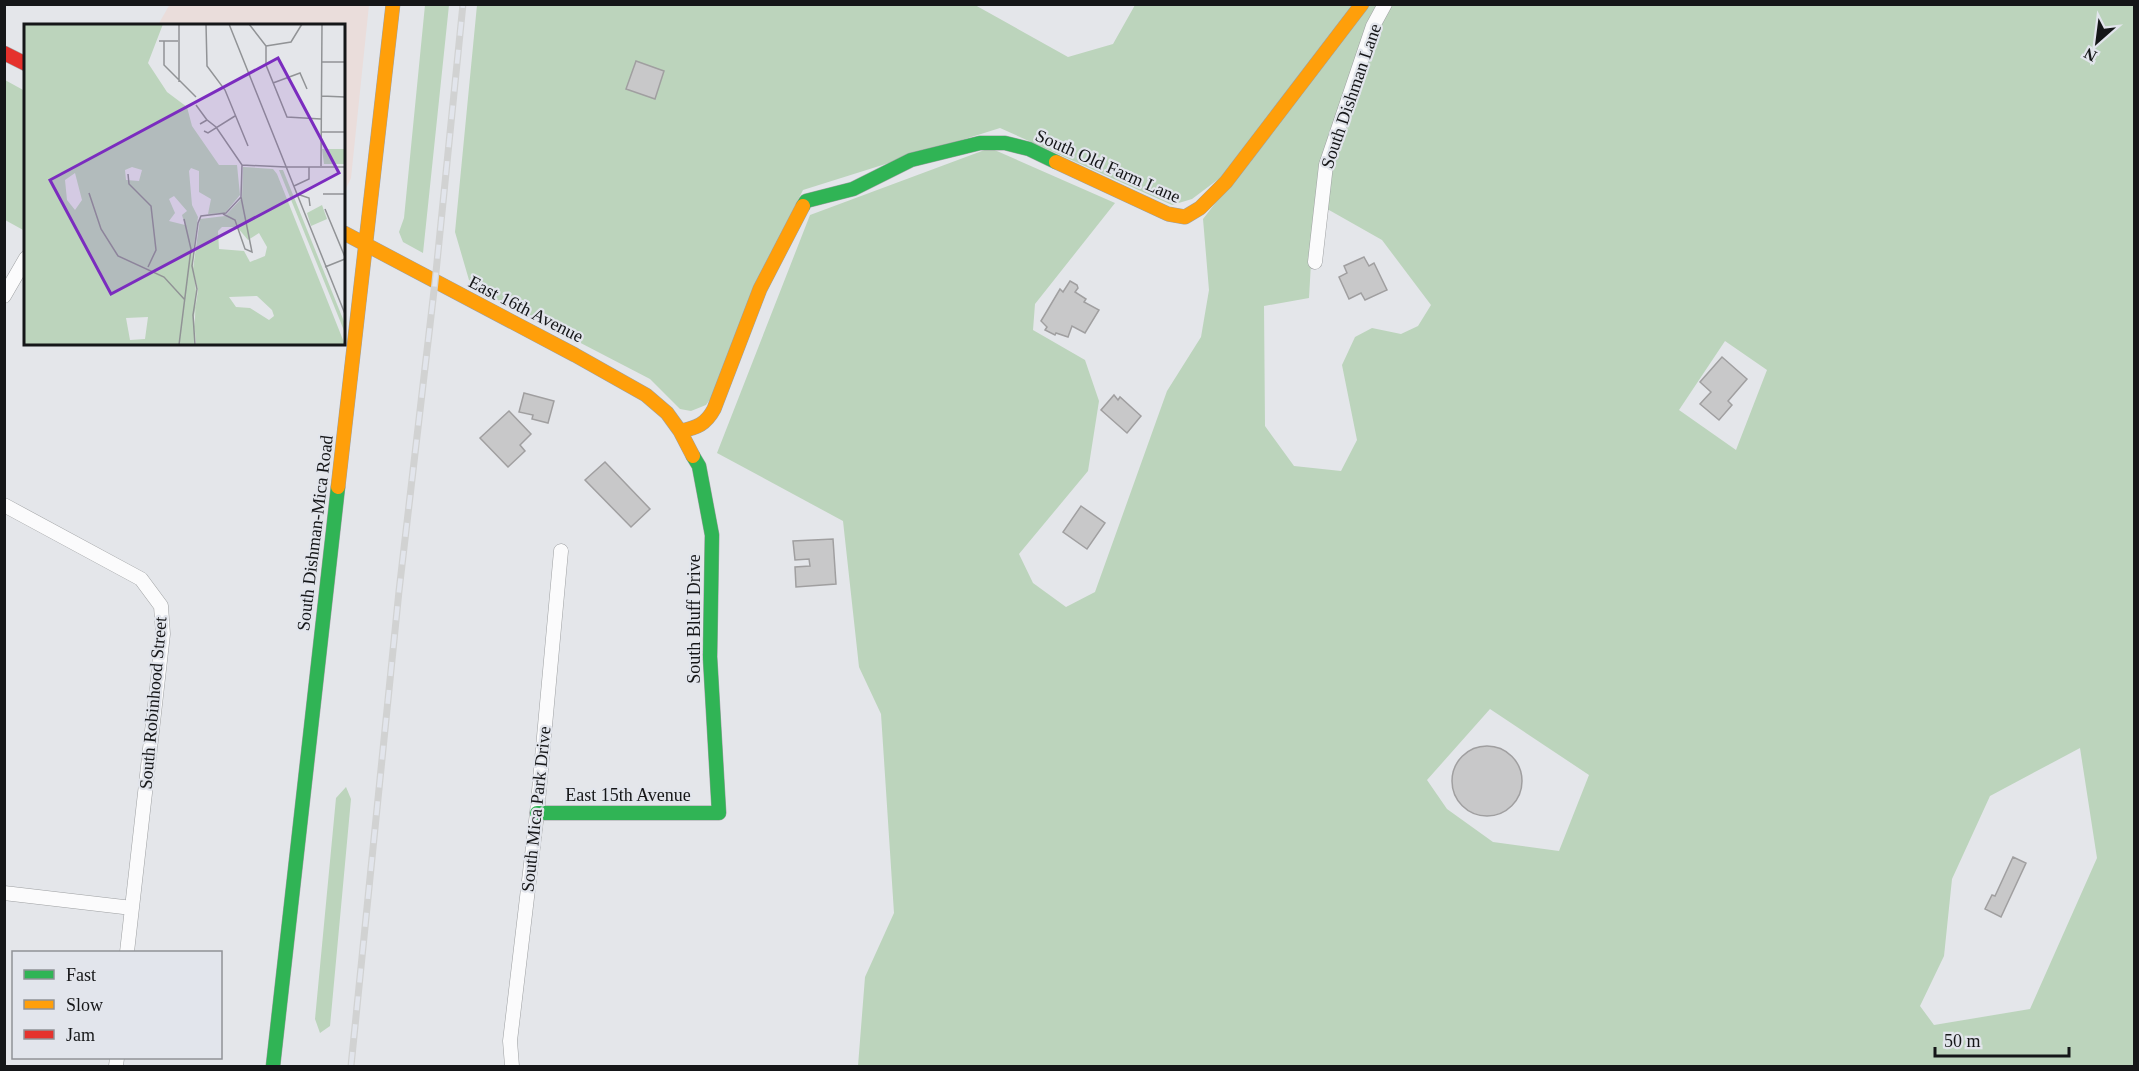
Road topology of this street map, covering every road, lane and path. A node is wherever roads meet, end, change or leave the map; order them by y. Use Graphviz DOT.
graph roads {
  1 [pos="393,4"];
  2 [pos="1362,4"];
  3 [pos="1385,4"];
  4 [pos="4,53"];
  5 [pos="24,63"];
  6 [pos="345,234"];
  7 [pos="367,245"];
  8 [pos="24,261"];
  9 [pos="1315,262"];
  10 [pos="4,296"];
  11 [pos="680,431"];
  12 [pos="4,505"];
  13 [pos="561,551"];
  14 [pos="537,813"];
  15 [pos="719,813"];
  16 [pos="4,893"];
  17 [pos="132,908"];
  18 [pos="127,951"];
  19 [pos="273,1066"];
  20 [pos="512,1066"];
  1 -- 7 [label="street, South Dishman-Mica Road"];
  2 -- 11 [label="street, South Old Farm Lane"];
  3 -- 9 [label="street, South Dishman Lane"];
  4 -- 5 [label="street"];
  6 -- 7 [label="street, East 16th Avenue"];
  7 -- 11 [label="street, East 16th Avenue"];
  7 -- 19 [label="street, South Dishman-Mica Road"];
  8 -- 10 [label="street"];
  11 -- 15 [label="street, South Bluff Drive"];
  12 -- 17 [label="street, South Robinhood Street"];
  13 -- 14 [label="street, South Mica Park Drive"];
  14 -- 15 [label="street, East 15th Avenue"];
  14 -- 20 [label="street, South Mica Park Drive"];
  16 -- 17 [label="street"];
  17 -- 18 [label="street, South Robinhood Street"];
}
